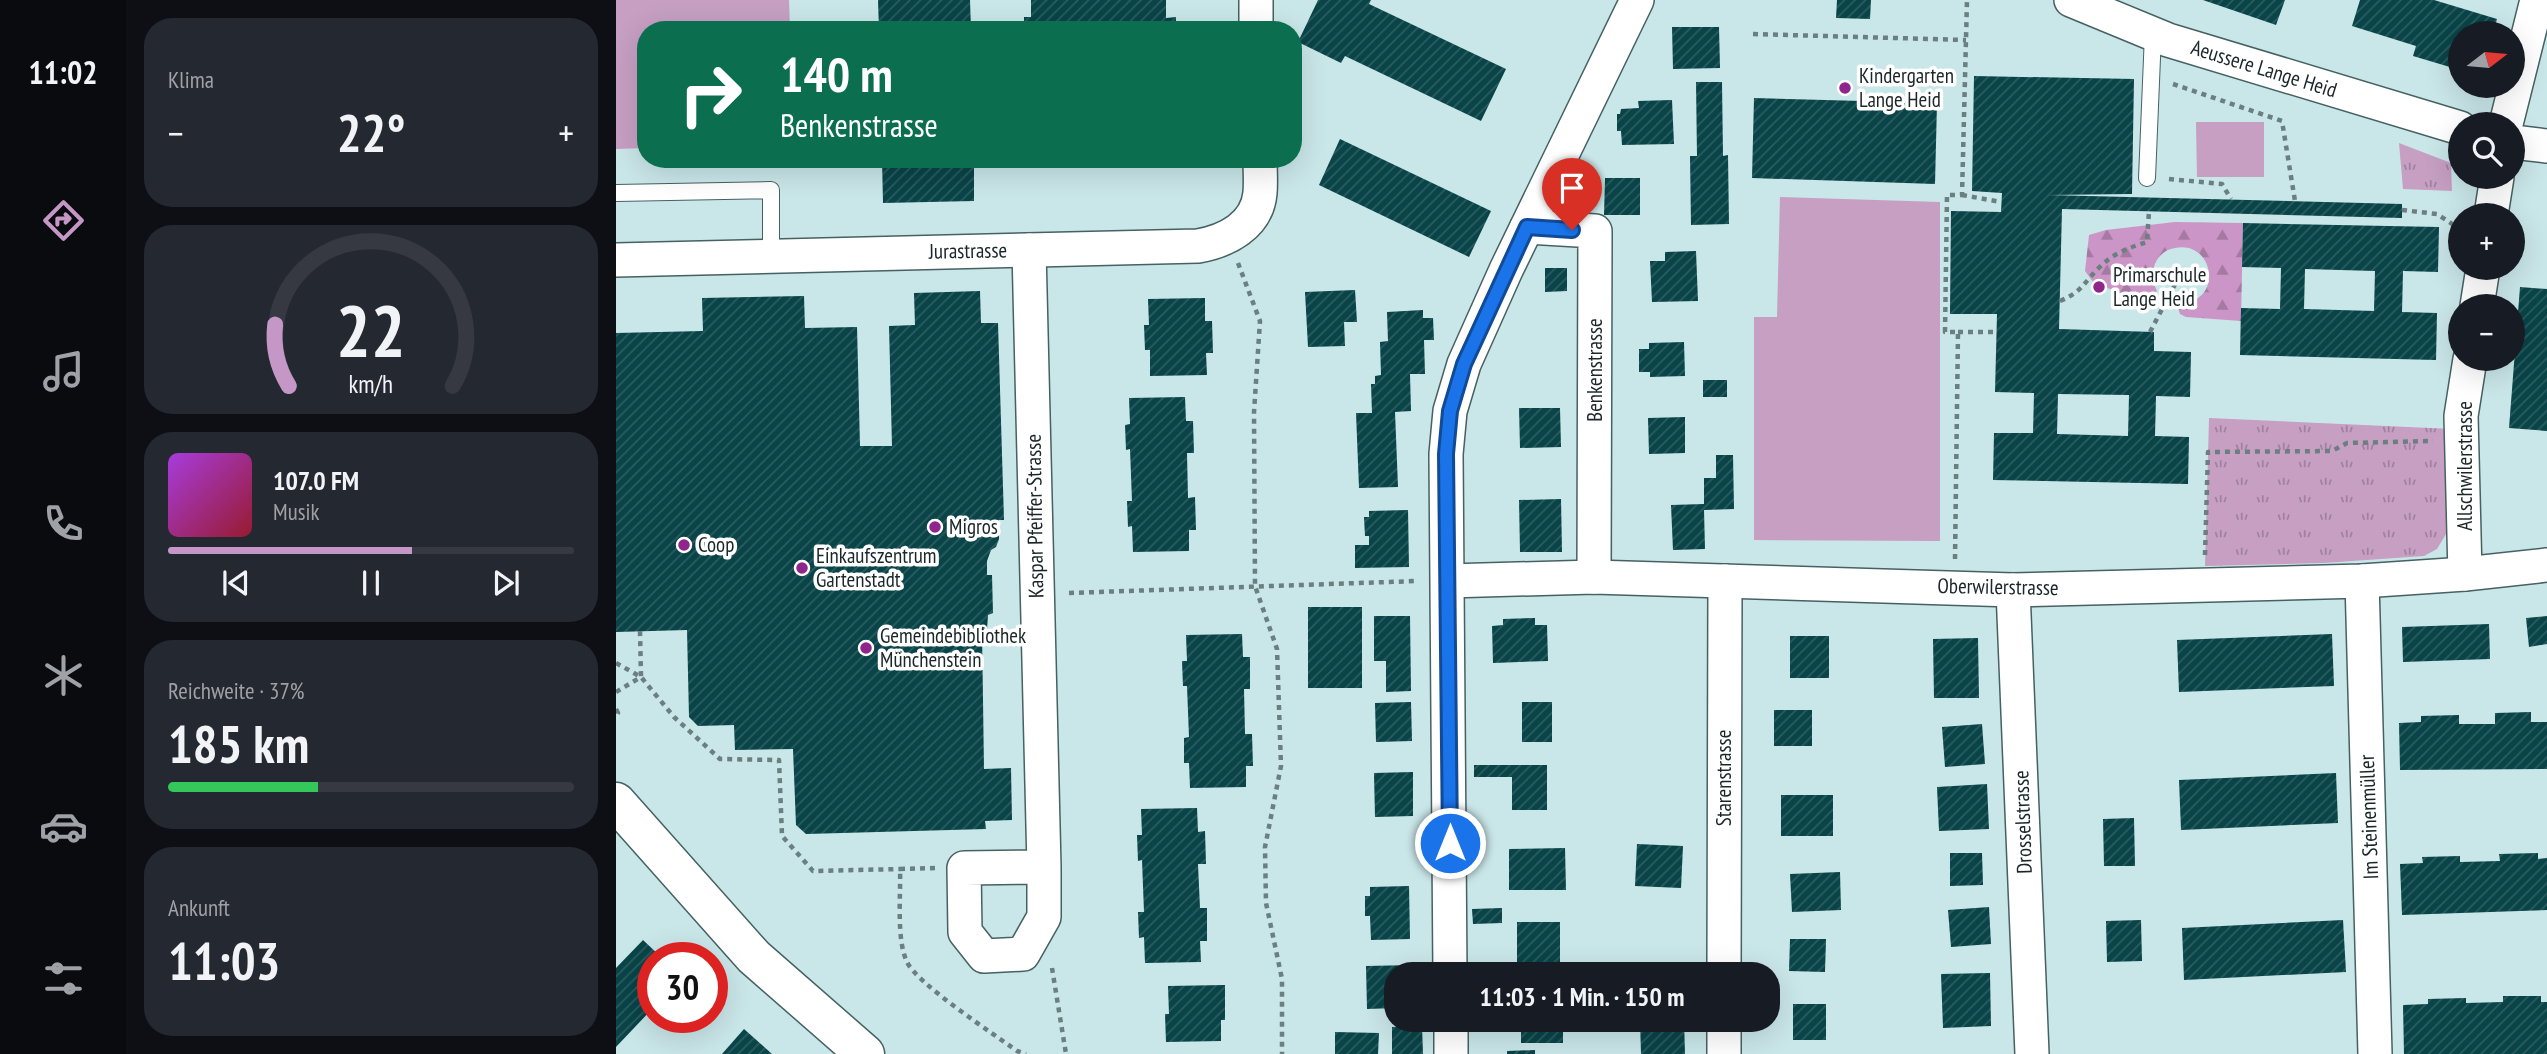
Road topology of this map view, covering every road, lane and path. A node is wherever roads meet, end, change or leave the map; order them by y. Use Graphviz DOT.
graph roads {
  1 [pos="1256,0"];
  2 [pos="1637,0"];
  3 [pos="1967,0"];
  4 [pos="2070,0"];
  5 [pos="2537,0"];
  6 [pos="2143,20"];
  7 [pos="1256,21"];
  8 [pos="1753,34"];
  9 [pos="1966,40"];
  10 [pos="2151,81"];
  11 [pos="2509,112"];
  12 [pos="2448,124"];
  13 [pos="2525,143"];
  14 [pos="2547,146"];
  15 [pos="1259,168"];
  16 [pos="2147,178"];
  17 [pos="616,193"];
  18 [pos="1962,195"];
  19 [pos="2231,199"];
  20 [pos="2295,201"];
  21 [pos="2001,202"];
  22 [pos="2402,210"];
  23 [pos="2149,211"];
  24 [pos="2448,221"];
  25 [pos="1527,227"];
  26 [pos="1242,228"];
  27 [pos="1029,250"];
  28 [pos="771,256"];
  29 [pos="616,260"];
  30 [pos="2181,273"];
  31 [pos="2060,301"];
  32 [pos="1958,332"];
  33 [pos="1996,332"];
  34 [pos="2150,332"];
  35 [pos="2468,371"];
  36 [pos="2462,440"];
  37 [pos="2547,565"];
  38 [pos="2465,574"];
  39 [pos="1594,577"];
  40 [pos="1448,581"];
  41 [pos="1725,581"];
  42 [pos="2362,581"];
  43 [pos="2205,585"];
  44 [pos="1255,586"];
  45 [pos="1955,587"];
  46 [pos="2013,590"];
  47 [pos="1037,594"];
  48 [pos="640,631"];
  49 [pos="616,663"];
  50 [pos="640,677"];
  51 [pos="616,692"];
  52 [pos="616,709"];
  53 [pos="616,715"];
  54 [pos="616,802"];
  55 [pos="1044,867"];
  56 [pos="900,869"];
  57 [pos="1044,917"];
  58 [pos="1450,962"];
  59 [pos="1724,962"];
  60 [pos="1451,1032"];
  61 [pos="1724,1032"];
  62 [pos="865,1054"];
  63 [pos="1066,1054"];
  64 [pos="1282,1054"];
  65 [pos="1451,1054"];
  66 [pos="1724,1054"];
  67 [pos="2032,1054"];
  68 [pos="2375,1054"];
  1 -- 7 [label="street"];
  2 -- 25 [label="street"];
  3 -- 9 [label="path"];
  4 -- 6 [label="street, Aeussere Lange Heid"];
  5 -- 11 [label="street"];
  6 -- 10 [label="lane"];
  6 -- 12 [label="street, Aeussere Lange Heid"];
  8 -- 9 [label="path"];
  9 -- 18 [label="path"];
  10 -- 16 [label="lane"];
  10 -- 20 [label="path"];
  13 -- 14 [label="street"];
  15 -- 26 [label="street"];
  16 -- 19 [label="path"];
  17 -- 28 [label="lane"];
  18 -- 21 [label="path"];
  18 -- 32 [label="path"];
  22 -- 24 [label="path"];
  23 -- 31 [label="path"];
  25 -- 39 [label="street, Benkenstrasse"];
  25 -- 40 [label="street"];
  26 -- 27 [label="street, Jurastrasse"];
  26 -- 44 [label="path"];
  27 -- 28 [label="street, Jurastrasse"];
  27 -- 47 [label="street, Kaspar Pfeiffer-Strasse"];
  28 -- 29 [label="street, Jurastrasse"];
  30 -- 34 [label="path"];
  32 -- 33 [label="path"];
  32 -- 45 [label="path"];
  35 -- 36 [label="street, Allschwilerstrasse"];
  36 -- 38 [label="street, Allschwilerstrasse"];
  36 -- 43 [label="path"];
  37 -- 38 [label="street, Oberwilerstrasse"];
  38 -- 42 [label="street, Oberwilerstrasse"];
  39 -- 40 [label="street, Oberwilerstrasse"];
  39 -- 41 [label="street, Oberwilerstrasse"];
  40 -- 44 [label="path"];
  40 -- 58 [label="street"];
  41 -- 45 [label="street, Oberwilerstrasse"];
  41 -- 59 [label="street, Starenstrasse"];
  42 -- 43 [label="street, Oberwilerstrasse"];
  42 -- 68 [label="street, Im Steinenmüller"];
  43 -- 46 [label="street, Oberwilerstrasse"];
  44 -- 47 [label="path"];
  44 -- 64 [label="path"];
  45 -- 46 [label="street, Oberwilerstrasse"];
  46 -- 67 [label="street, Drosselstrasse"];
  47 -- 55 [label="street, Kaspar Pfeiffer-Strasse"];
  48 -- 50 [label="path"];
  49 -- 50 [label="path"];
  50 -- 51 [label="path"];
  50 -- 56 [label="path"];
  52 -- 53 [label="path"];
  54 -- 62 [label="street"];
  55 -- 57 [label="street, Kaspar Pfeiffer-Strasse"];
  55 -- 57 [label="street, Kaspar Pfeiffer-Strasse"];
  57 -- 63 [label="path"];
  60 -- 65 [label="street"];
  61 -- 66 [label="street"];
}
